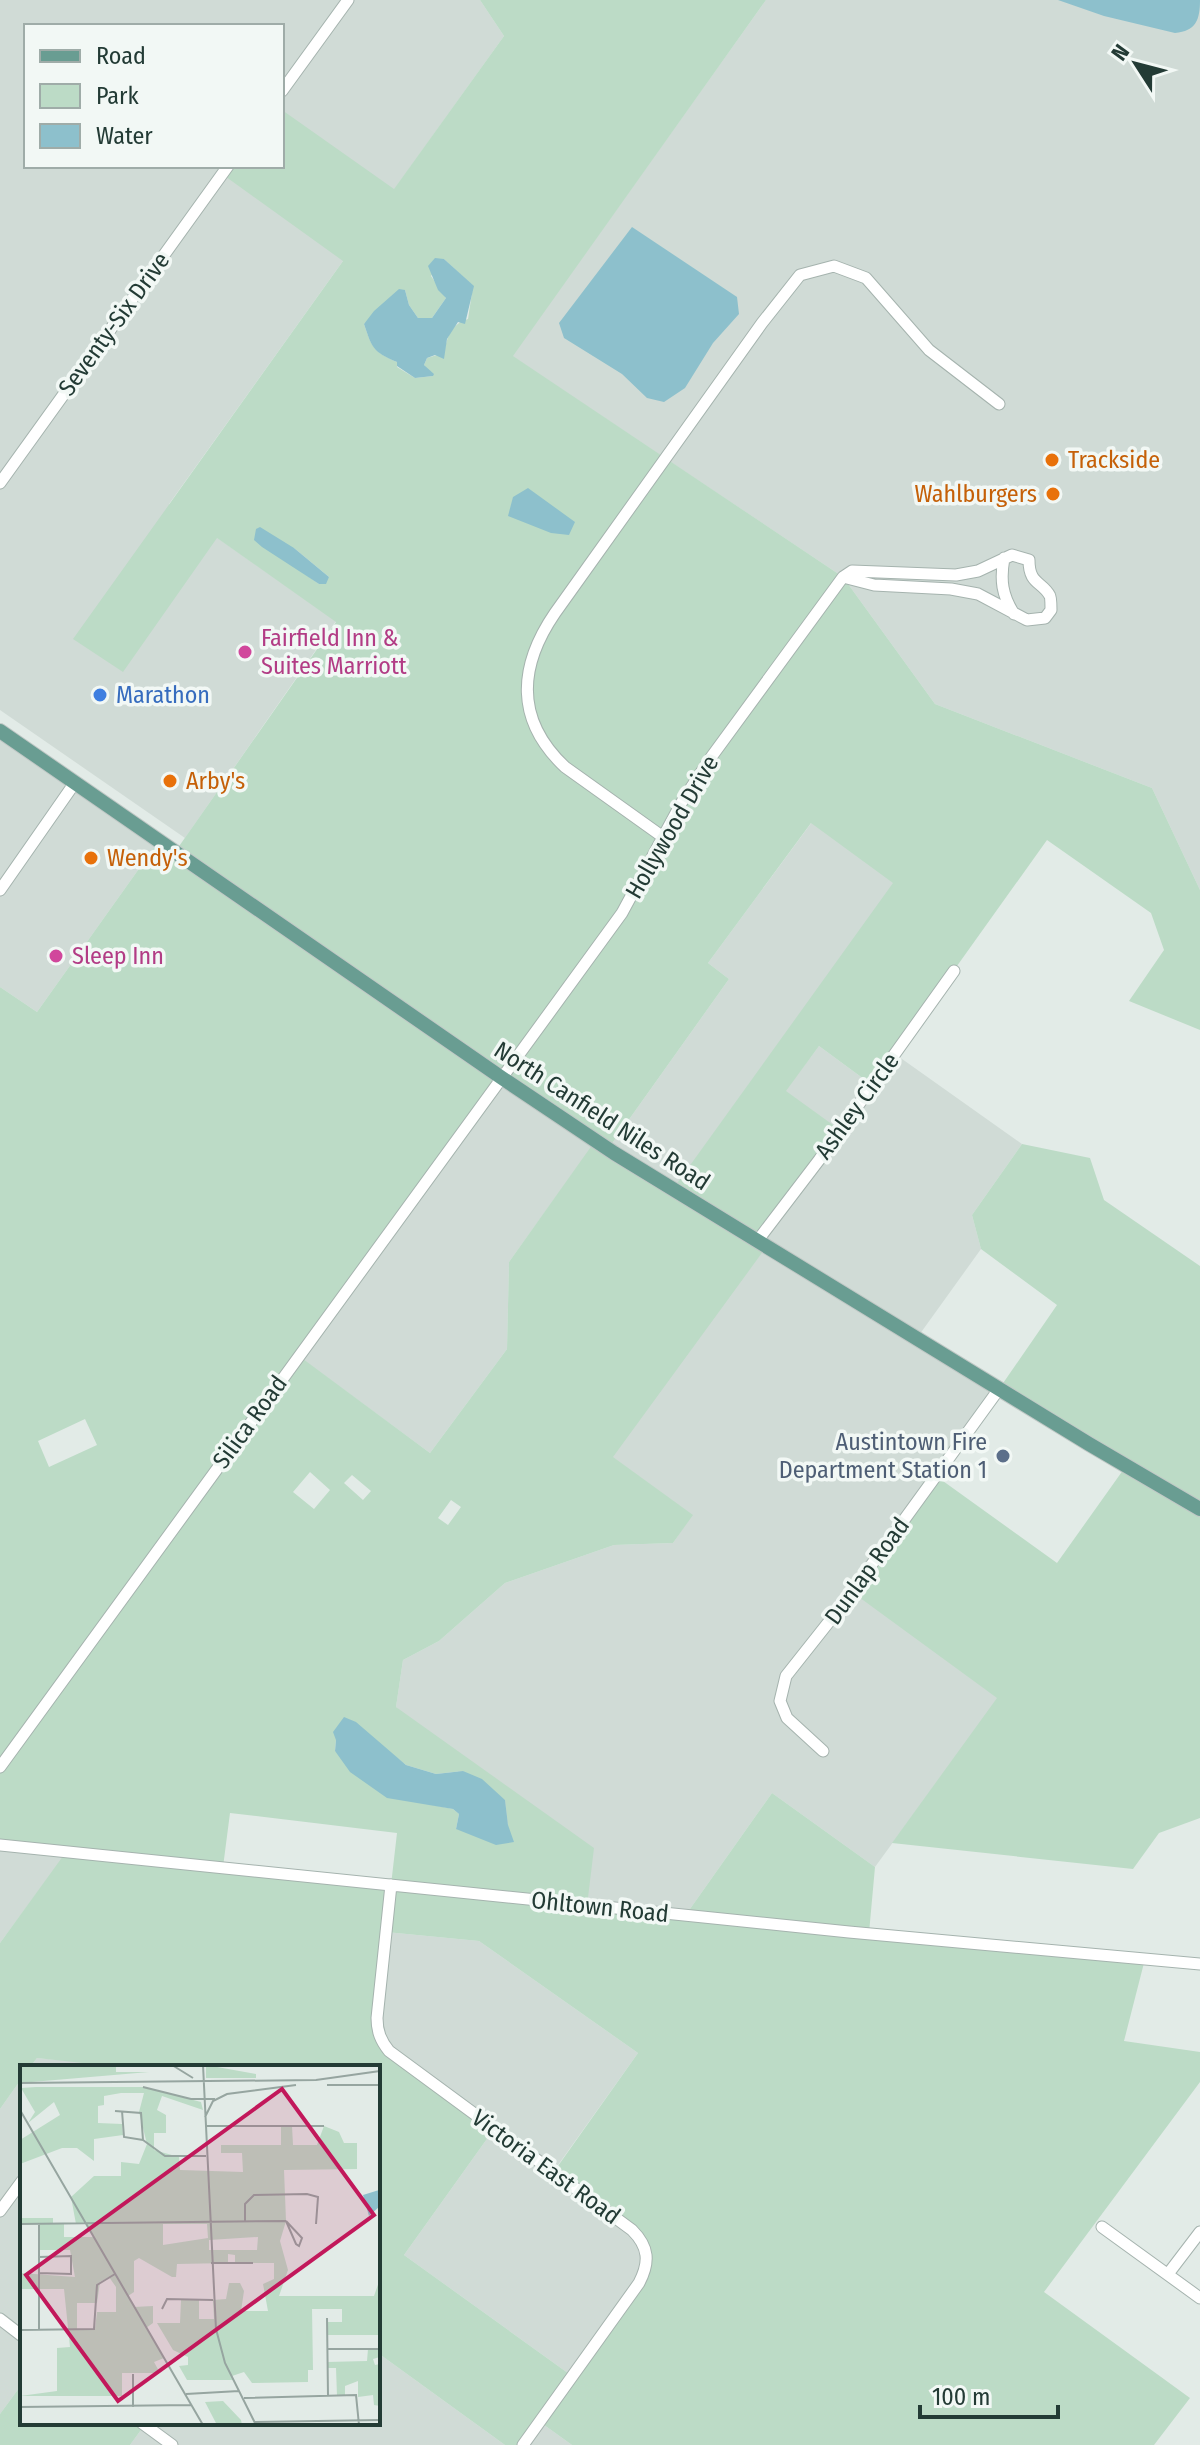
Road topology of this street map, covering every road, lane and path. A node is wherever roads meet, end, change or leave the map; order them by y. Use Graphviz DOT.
graph roads {
  1 [pos="348,0"];
  2 [pos="284,88"];
  3 [pos="227,168"];
  4 [pos="999,404"];
  5 [pos="0,483"];
  6 [pos="1004,558"];
  7 [pos="843,577"];
  8 [pos="1015,616"];
  9 [pos="0,731"];
  10 [pos="74,784"];
  11 [pos="663,837"];
  12 [pos="0,890"];
  13 [pos="954,971"];
  14 [pos="502,1078"];
  15 [pos="758,1240"];
  16 [pos="999,1389"];
  17 [pos="1200,1509"];
  18 [pos="823,1751"];
  19 [pos="0,1767"];
  20 [pos="0,1845"];
  21 [pos="391,1885"];
  22 [pos="1200,1964"];
  23 [pos="20,2184"];
  24 [pos="0,2211"];
  25 [pos="1102,2227"];
  26 [pos="1200,2232"];
  27 [pos="1168,2274"];
  28 [pos="1200,2298"];
  29 [pos="0,2319"];
  30 [pos="20,2334"];
  31 [pos="145,2425"];
  32 [pos="172,2445"];
  33 [pos="523,2445"];
  1 -- 2 [label="street"];
  3 -- 5 [label="street, Seventy-Six Drive"];
  4 -- 11 [label="street"];
  6 -- 7 [label="street"];
  6 -- 8 [label="street"];
  6 -- 8 [label="street"];
  7 -- 8 [label="street"];
  7 -- 11 [label="street, Hollywood Drive"];
  9 -- 10 [label="main road, North Canfield Niles Road"];
  10 -- 12 [label="street"];
  10 -- 14 [label="main road, North Canfield Niles Road"];
  11 -- 14 [label="street, Hollywood Drive"];
  13 -- 15 [label="street, Ashley Circle"];
  14 -- 15 [label="main road, North Canfield Niles Road"];
  14 -- 19 [label="street, Silica Road"];
  15 -- 16 [label="main road, North Canfield Niles Road"];
  16 -- 17 [label="main road, North Canfield Niles Road"];
  16 -- 18 [label="street, Dunlap Road"];
  20 -- 21 [label="street, Ohltown Road"];
  21 -- 22 [label="street, Ohltown Road"];
  21 -- 33 [label="street, Victoria East Road"];
  23 -- 24 [label="street"];
  25 -- 27 [label="street"];
  26 -- 27 [label="street"];
  27 -- 28 [label="street"];
  29 -- 30 [label="street"];
  31 -- 32 [label="street"];
}
